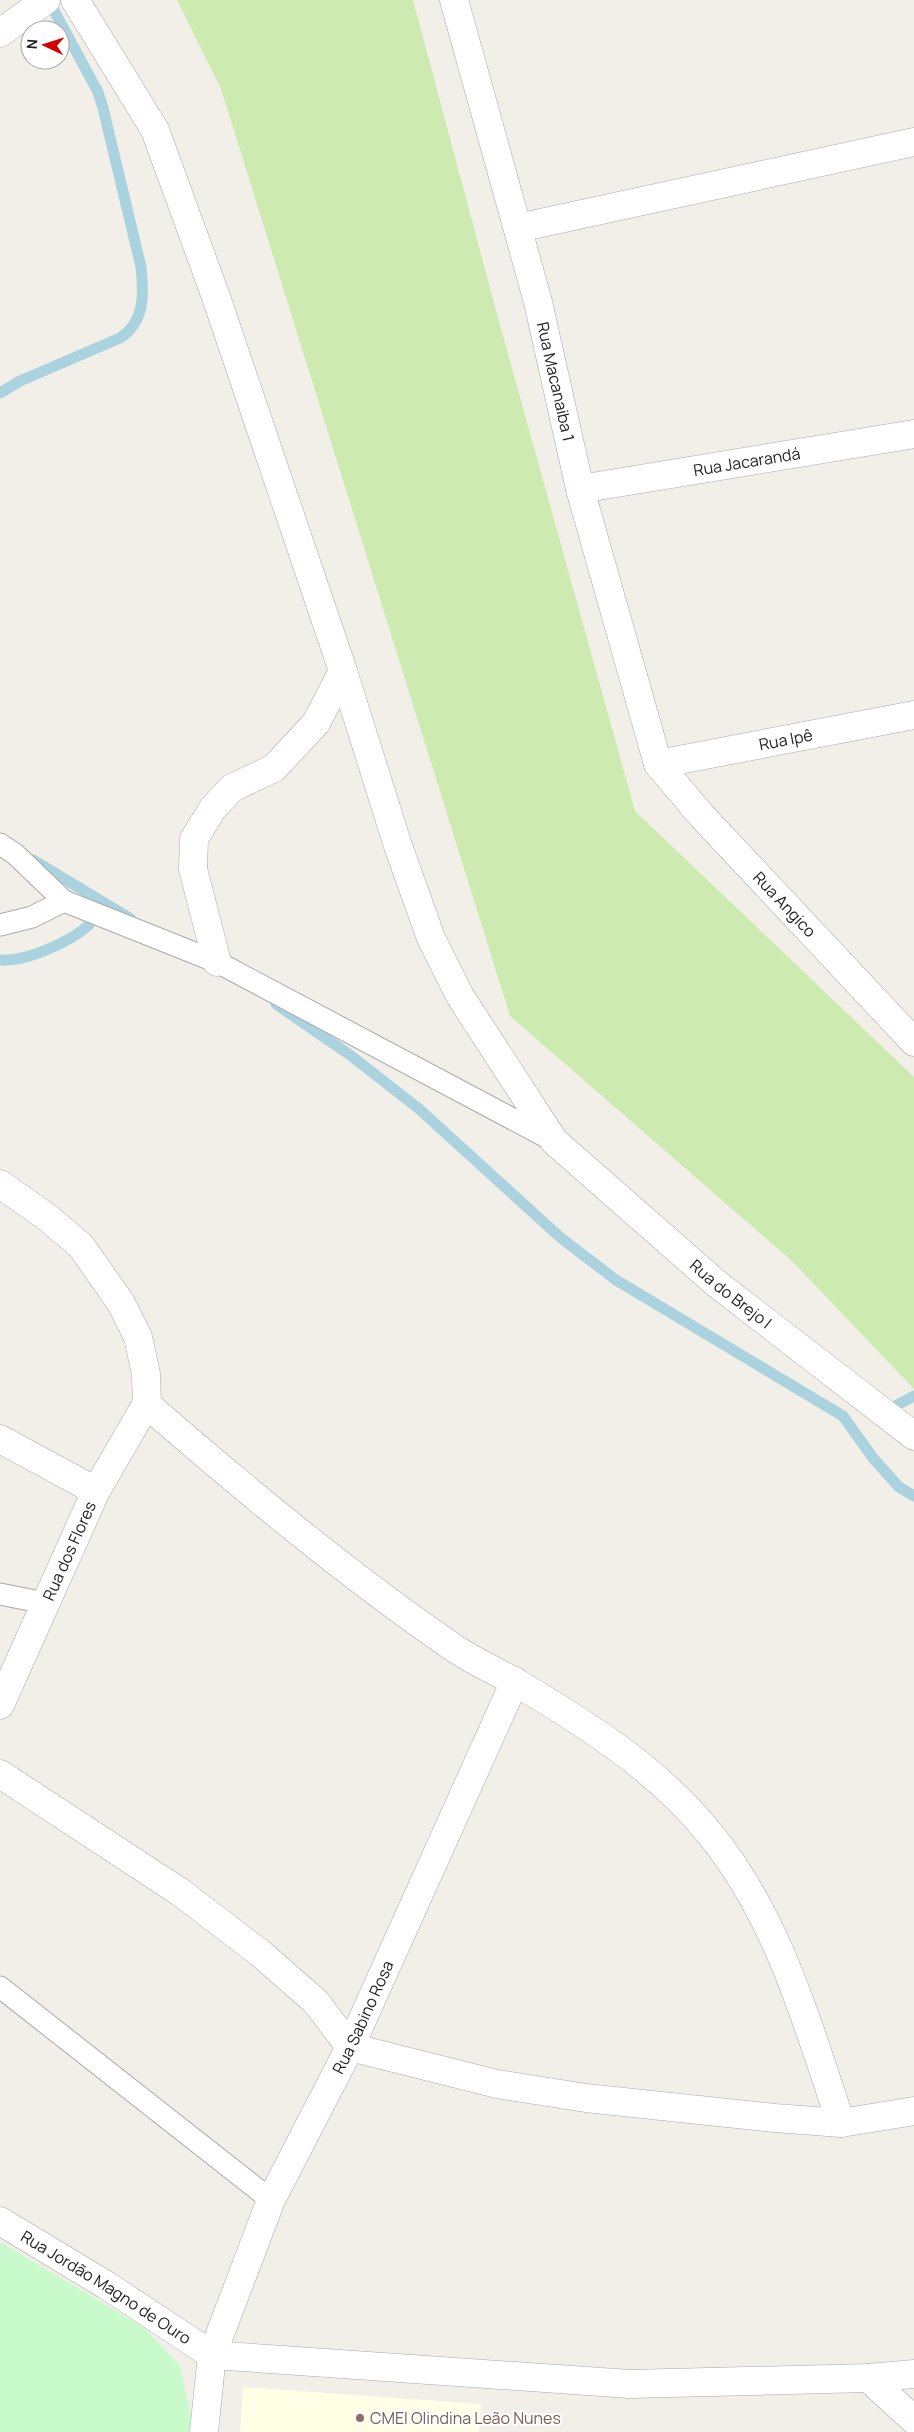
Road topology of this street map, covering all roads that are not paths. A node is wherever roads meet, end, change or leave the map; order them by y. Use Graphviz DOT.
graph roads {
  1 [pos="46,0"];
  2 [pos="75,0"];
  3 [pos="454,0"];
  4 [pos="0,33"];
  5 [pos="914,142"];
  6 [pos="518,228"];
  7 [pos="914,434"];
  8 [pos="580,489"];
  9 [pos="343,670"];
  10 [pos="914,715"];
  11 [pos="658,764"];
  12 [pos="0,844"];
  13 [pos="64,901"];
  14 [pos="0,925"];
  15 [pos="217,962"];
  16 [pos="902,1014"];
  17 [pos="914,1042"];
  18 [pos="554,1141"];
  19 [pos="0,1184"];
  20 [pos="147,1403"];
  21 [pos="911,1430"];
  22 [pos="0,1438"];
  23 [pos="96,1491"];
  24 [pos="0,1594"];
  25 [pos="45,1603"];
  26 [pos="514,1681"];
  27 [pos="0,1705"];
  28 [pos="0,1774"];
  29 [pos="0,1987"];
  30 [pos="350,2047"];
  31 [pos="914,2111"];
  32 [pos="841,2123"];
  33 [pos="271,2200"];
  34 [pos="0,2221"];
  35 [pos="212,2355"];
  36 [pos="914,2374"];
  37 [pos="868,2378"];
  38 [pos="914,2420"];
  39 [pos="204,2432"];
  1 -- 4 [label="street"];
  2 -- 9 [label="street, Rua do Brejo I"];
  3 -- 6 [label="street, Rua Macanaiba 1"];
  5 -- 6 [label="street"];
  6 -- 8 [label="street, Rua Macanaiba 1"];
  7 -- 8 [label="street, Rua Jacarandá"];
  8 -- 11 [label="street, Rua Macanaiba 1"];
  9 -- 15 [label="street"];
  9 -- 18 [label="street, Rua do Brejo I"];
  10 -- 11 [label="street, Rua Ipê"];
  11 -- 16 [label="street, Rua Angico"];
  12 -- 13 [label="lane"];
  13 -- 14 [label="lane"];
  13 -- 15 [label="lane"];
  15 -- 18 [label="lane"];
  16 -- 17 [label="street, Rua Angico"];
  18 -- 21 [label="street, Rua do Brejo I"];
  19 -- 20 [label="street"];
  20 -- 23 [label="street, Rua dos Flores"];
  20 -- 26 [label="street"];
  22 -- 23 [label="street"];
  23 -- 25 [label="street, Rua dos Flores"];
  24 -- 25 [label="lane"];
  25 -- 27 [label="street, Rua dos Flores"];
  26 -- 30 [label="street, Rua Sabino Rosa"];
  26 -- 32 [label="street"];
  28 -- 30 [label="street"];
  29 -- 33 [label="lane"];
  30 -- 32 [label="street"];
  30 -- 33 [label="street, Rua Sabino Rosa"];
  31 -- 32 [label="street"];
  33 -- 35 [label="street, Rua Sabino Rosa"];
  34 -- 35 [label="street, Rua Jordão Magno de Ouro"];
  35 -- 37 [label="street"];
  35 -- 39 [label="street, Rua Sabino Rosa"];
  36 -- 37 [label="street"];
  37 -- 38 [label="street"];
}
